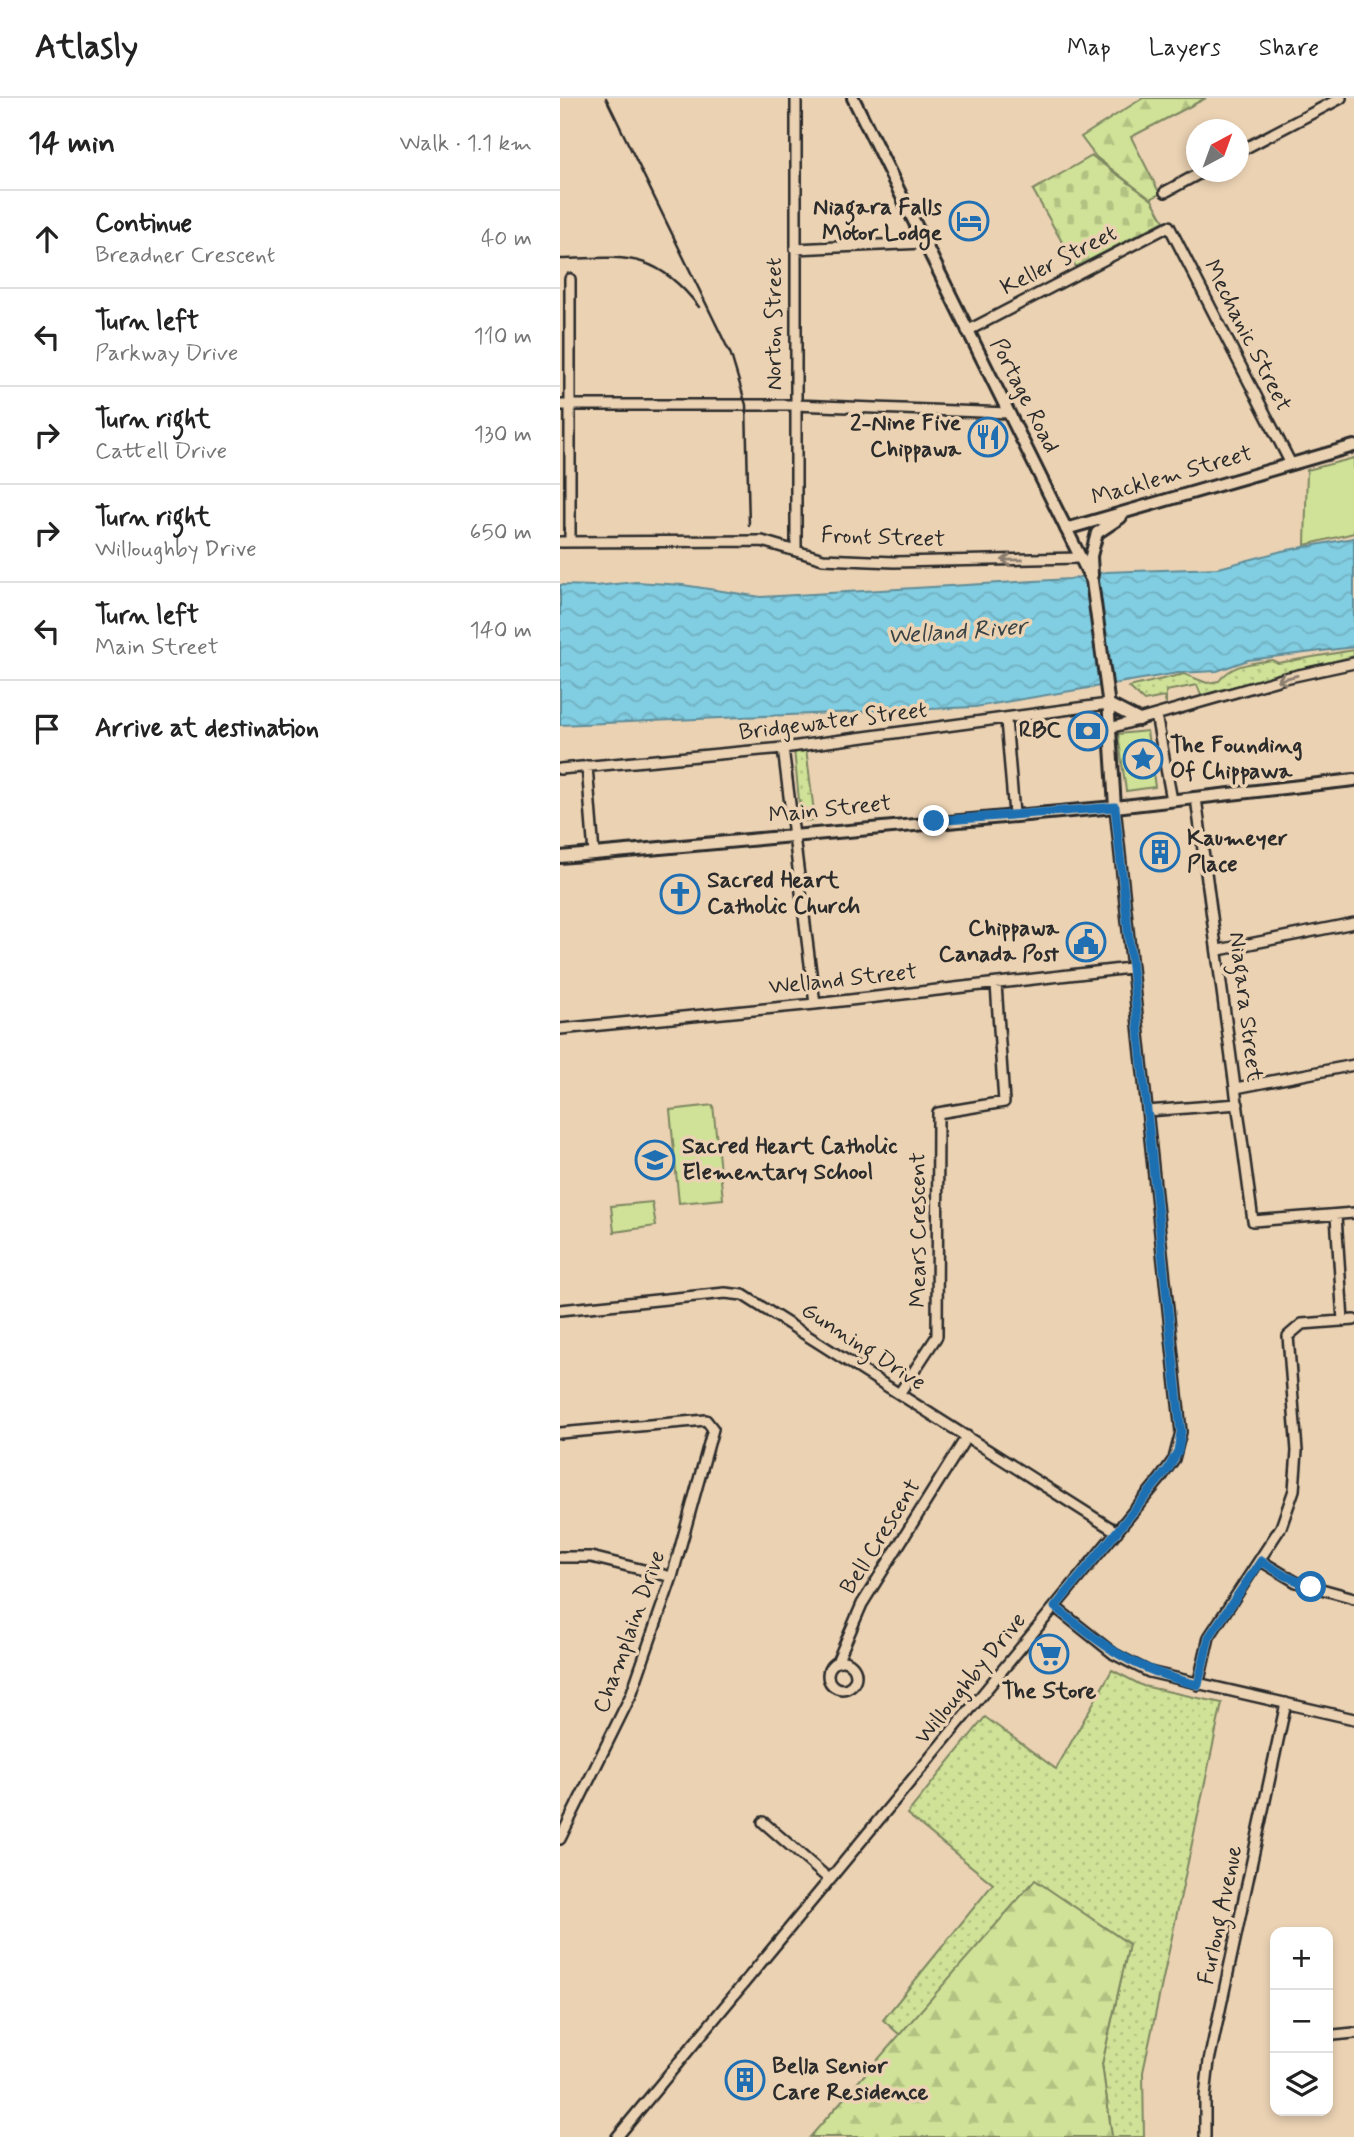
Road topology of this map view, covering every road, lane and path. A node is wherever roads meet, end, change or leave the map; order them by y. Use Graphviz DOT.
graph roads {
  1 [pos="796,98"];
  2 [pos="853,98"];
  3 [pos="1341,98"];
  4 [pos="1249,146"];
  5 [pos="1186,181"];
  6 [pos="1165,192"];
  7 [pos="1169,226"];
  8 [pos="923,243"];
  9 [pos="795,248"];
  10 [pos="570,279"];
  11 [pos="967,331"];
  12 [pos="560,405"];
  13 [pos="572,405"];
  14 [pos="794,405"];
  15 [pos="1009,413"];
  16 [pos="1354,446"];
  17 [pos="1291,464"];
  18 [pos="1148,504"];
  19 [pos="1066,529"];
  20 [pos="565,541"];
  21 [pos="796,550"];
  22 [pos="1086,557"];
  23 [pos="1354,663"];
  24 [pos="1108,701"];
  25 [pos="1156,715"];
  26 [pos="1006,720"];
  27 [pos="1139,720"];
  28 [pos="1110,728"];
  29 [pos="783,748"];
  30 [pos="587,766"];
  31 [pos="560,769"];
  32 [pos="1354,780"];
  33 [pos="1196,798"];
  34 [pos="1172,800"];
  35 [pos="1115,807"];
  36 [pos="1014,814"];
  37 [pos="794,835"];
  38 [pos="594,854"];
  39 [pos="560,857"];
  40 [pos="1354,923"];
  41 [pos="1219,950"];
  42 [pos="1130,968"];
  43 [pos="996,984"];
  44 [pos="814,1004"];
  45 [pos="560,1029"];
  46 [pos="1354,1065"];
  47 [pos="1236,1088"];
  48 [pos="1238,1104"];
  49 [pos="1147,1111"];
  50 [pos="1354,1213"];
  51 [pos="1336,1216"];
  52 [pos="560,1310"];
  53 [pos="1354,1320"];
  54 [pos="1343,1321"];
  55 [pos="899,1394"];
  56 [pos="560,1433"];
  57 [pos="967,1436"];
  58 [pos="1117,1532"];
  59 [pos="560,1557"];
  60 [pos="1261,1561"];
  61 [pos="672,1577"];
  62 [pos="1354,1598"];
  63 [pos="1055,1607"];
  64 [pos="836,1662"];
  65 [pos="1198,1685"];
  66 [pos="1286,1703"];
  67 [pos="1354,1718"];
  68 [pos="763,1822"];
  69 [pos="560,1839"];
  70 [pos="830,1880"];
  71 [pos="1354,2033"];
  72 [pos="1334,2035"];
  73 [pos="617,2137"];
  74 [pos="1205,2137"];
  1 -- 9 [label="street, Norton Street"];
  2 -- 8 [label="main road, Portage Road"];
  3 -- 4 [label="street"];
  5 -- 6 [label="street"];
  7 -- 11 [label="street, Keller Street"];
  7 -- 17 [label="street, Mechanic Street"];
  8 -- 9 [label="street"];
  8 -- 11 [label="main road, Portage Road"];
  9 -- 14 [label="street, Norton Street"];
  10 -- 13 [label="street"];
  11 -- 15 [label="main road, Portage Road"];
  12 -- 13 [label="street"];
  13 -- 14 [label="street"];
  13 -- 20 [label="street"];
  14 -- 15 [label="street"];
  14 -- 21 [label="street, Norton Street"];
  15 -- 19 [label="main road, Portage Road"];
  16 -- 17 [label="main road, Macklem Street"];
  17 -- 18 [label="main road, Macklem Street"];
  18 -- 19 [label="main road, Macklem Street"];
  18 -- 22 [label="main road"];
  19 -- 22 [label="main road, Portage Road"];
  20 -- 21 [label="street, Front Street"];
  22 -- 21 [label="street, Front Street, one-way"];
  22 -- 24 [label="main road, Portage Road"];
  23 -- 25 [label="street, one-way"];
  24 -- 26 [label="street, Bridgewater Street"];
  24 -- 27 [label="main road"];
  24 -- 28 [label="main road, Portage Road"];
  25 -- 27 [label="street"];
  25 -- 34 [label="street"];
  26 -- 29 [label="street, Bridgewater Street"];
  26 -- 36 [label="street"];
  27 -- 28 [label="street"];
  28 -- 35 [label="main road, Portage Road"];
  29 -- 30 [label="street, Bridgewater Street"];
  29 -- 37 [label="street"];
  30 -- 31 [label="street, Bridgewater Street"];
  30 -- 38 [label="street"];
  32 -- 33 [label="main road, Main Street"];
  33 -- 34 [label="main road, Main Street"];
  33 -- 41 [label="street, Niagara Street"];
  34 -- 35 [label="main road, Main Street"];
  35 -- 36 [label="main road, Main Street"];
  35 -- 42 [label="street, Willoughby Drive"];
  36 -- 37 [label="main road, Main Street"];
  37 -- 38 [label="main road, Main Street"];
  37 -- 44 [label="street"];
  38 -- 39 [label="main road, Main Street"];
  40 -- 41 [label="street"];
  41 -- 47 [label="street, Niagara Street"];
  42 -- 43 [label="street, Welland Street"];
  42 -- 49 [label="street, Willoughby Drive"];
  43 -- 44 [label="street, Welland Street"];
  43 -- 55 [label="street, Mears Crescent"];
  44 -- 45 [label="street, Welland Street"];
  46 -- 47 [label="street"];
  47 -- 48 [label="street, Niagara Street"];
  48 -- 49 [label="street"];
  48 -- 51 [label="street, Niagara Street"];
  49 -- 58 [label="street, Willoughby Drive"];
  50 -- 51 [label="street"];
  51 -- 54 [label="street"];
  52 -- 55 [label="street, Gunning Drive"];
  53 -- 54 [label="street"];
  54 -- 60 [label="street"];
  55 -- 57 [label="street, Gunning Drive"];
  56 -- 61 [label="street, Champlain Drive"];
  57 -- 58 [label="street, Gunning Drive"];
  57 -- 64 [label="street, Bell Crescent"];
  58 -- 63 [label="street, Willoughby Drive"];
  59 -- 61 [label="street"];
  60 -- 62 [label="street"];
  60 -- 65 [label="street"];
  61 -- 69 [label="street, Champlain Drive"];
  63 -- 65 [label="street"];
  63 -- 70 [label="street, Willoughby Drive"];
  65 -- 66 [label="street"];
  66 -- 67 [label="street"];
  66 -- 74 [label="street, Furlong Avenue"];
  68 -- 70 [label="street"];
  70 -- 73 [label="street, Willoughby Drive"];
  71 -- 72 [label="street"];
}
